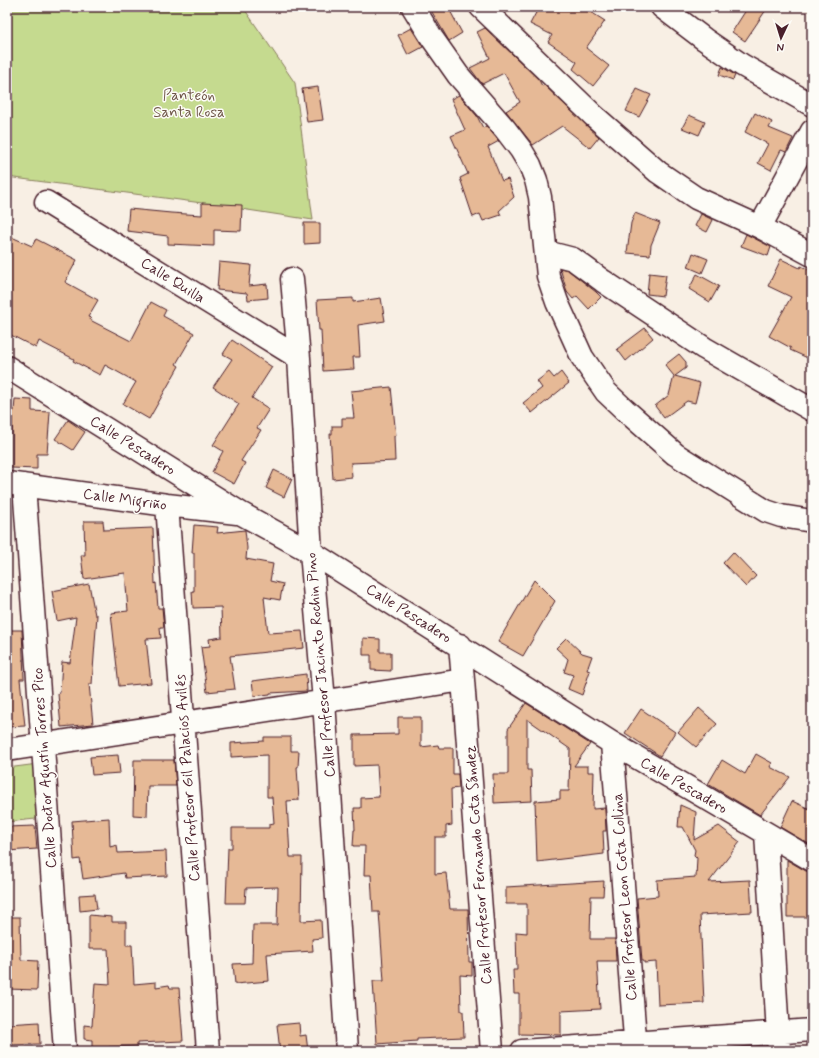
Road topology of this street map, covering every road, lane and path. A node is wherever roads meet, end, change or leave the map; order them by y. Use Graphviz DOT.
graph roads {
  1 [pos="413,7"];
  2 [pos="481,7"];
  3 [pos="662,7"];
  4 [pos="503,16"];
  5 [pos="812,105"];
  6 [pos="812,131"];
  7 [pos="46,202"];
  8 [pos="760,227"];
  9 [pos="546,252"];
  10 [pos="812,255"];
  11 [pos="292,279"];
  12 [pos="299,358"];
  13 [pos="7,367"];
  14 [pos="812,410"];
  15 [pos="15,484"];
  16 [pos="167,505"];
  17 [pos="242,514"];
  18 [pos="812,521"];
  19 [pos="311,552"];
  20 [pos="460,645"];
  21 [pos="463,680"];
  22 [pos="324,701"];
  23 [pos="182,722"];
  24 [pos="612,743"];
  25 [pos="42,744"];
  26 [pos="7,750"];
  27 [pos="766,833"];
  28 [pos="812,860"];
  29 [pos="812,1030"];
  30 [pos="778,1042"];
  31 [pos="636,1047"];
  32 [pos="65,1051"];
  33 [pos="208,1051"];
  34 [pos="347,1051"];
  35 [pos="492,1051"];
  36 [pos="522,1051"];
  1 -- 9 [label="street"];
  2 -- 4 [label="street"];
  3 -- 5 [label="street"];
  4 -- 8 [label="street"];
  6 -- 8 [label="street"];
  7 -- 12 [label="street, Calle Quilla"];
  8 -- 10 [label="street"];
  9 -- 14 [label="street"];
  9 -- 18 [label="street"];
  11 -- 12 [label="street, Calle Profesor Jacinto Rochin Pino"];
  12 -- 19 [label="street, Calle Profesor Jacinto Rochin Pino"];
  13 -- 17 [label="street, Calle Pescadero"];
  15 -- 16 [label="street, Calle Migriño"];
  15 -- 25 [label="street, Calle Doctor Agustín Torres Pico"];
  16 -- 17 [label="street, Calle Migriño"];
  16 -- 23 [label="street, Calle Profesor Gil Palacios Avilés"];
  17 -- 19 [label="street, Calle Pescadero"];
  19 -- 20 [label="street, Calle Pescadero"];
  19 -- 22 [label="street, Calle Profesor Jacinto Rochin Pino"];
  20 -- 21 [label="street, Calle Profesor Fernando Cota Sández"];
  20 -- 24 [label="street, Calle Pescadero"];
  21 -- 22 [label="street"];
  21 -- 35 [label="street, Calle Profesor Fernando Cota Sández"];
  22 -- 23 [label="street"];
  22 -- 34 [label="street, Calle Profesor Jacinto Rochin Pino"];
  23 -- 25 [label="street"];
  23 -- 33 [label="street, Calle Profesor Gil Palacios Avilés"];
  24 -- 27 [label="street, Calle Pescadero"];
  24 -- 31 [label="street, Calle Profesor Leon Cota Collina"];
  25 -- 26 [label="street"];
  25 -- 32 [label="street, Calle Doctor Agustín Torres Pico"];
  27 -- 28 [label="street, Calle Pescadero"];
  27 -- 30 [label="street"];
  29 -- 30 [label="street"];
  30 -- 31 [label="street"];
  31 -- 36 [label="street"];
}
